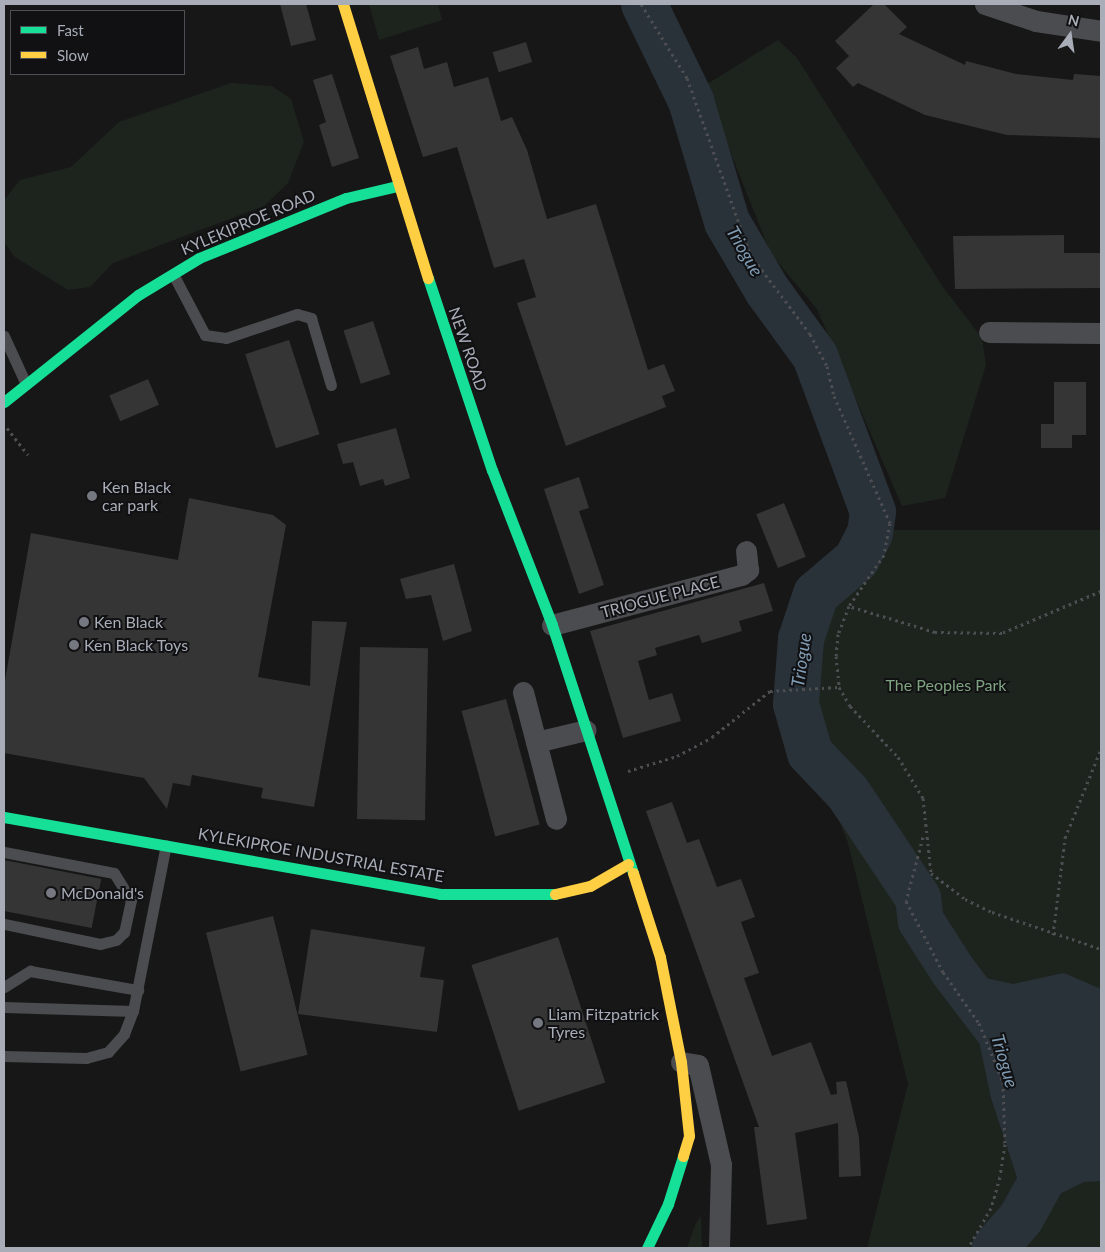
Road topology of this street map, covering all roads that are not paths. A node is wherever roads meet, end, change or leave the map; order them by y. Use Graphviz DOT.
graph roads {
  1 [pos="343,4"];
  2 [pos="985,4"];
  3 [pos="1101,31"];
  4 [pos="397,186"];
  5 [pos="173,274"];
  6 [pos="989,332"];
  7 [pos="1101,333"];
  8 [pos="4,336"];
  9 [pos="26,384"];
  10 [pos="331,385"];
  11 [pos="4,402"];
  12 [pos="746,551"];
  13 [pos="552,625"];
  14 [pos="523,692"];
  15 [pos="586,730"];
  16 [pos="536,742"];
  17 [pos="4,817"];
  18 [pos="556,819"];
  19 [pos="167,844"];
  20 [pos="4,852"];
  21 [pos="628,864"];
  22 [pos="4,924"];
  23 [pos="4,987"];
  24 [pos="138,990"];
  25 [pos="4,1007"];
  26 [pos="133,1011"];
  27 [pos="4,1056"];
  28 [pos="681,1062"];
  29 [pos="647,1248"];
  30 [pos="719,1248"];
  1 -- 4 [label="main road, NEW ROAD"];
  2 -- 3 [label="street"];
  4 -- 5 [label="main road, KYLEKIPROE ROAD"];
  4 -- 13 [label="main road, NEW ROAD"];
  5 -- 9 [label="main road, KYLEKIPROE ROAD"];
  5 -- 10 [label="lane"];
  6 -- 7 [label="street"];
  8 -- 9 [label="lane"];
  9 -- 11 [label="main road, KYLEKIPROE ROAD"];
  12 -- 13 [label="street, TRIOGUE PLACE"];
  13 -- 15 [label="main road, NEW ROAD"];
  14 -- 16 [label="street"];
  15 -- 16 [label="street"];
  15 -- 21 [label="main road, NEW ROAD"];
  16 -- 18 [label="street"];
  17 -- 19 [label="main road, KYLEKIPROE INDUSTRIAL ESTATE"];
  19 -- 21 [label="main road, KYLEKIPROE INDUSTRIAL ESTATE"];
  19 -- 24 [label="lane"];
  20 -- 22 [label="lane"];
  21 -- 28 [label="main road, NEW ROAD"];
  23 -- 24 [label="lane"];
  24 -- 26 [label="lane"];
  25 -- 26 [label="lane"];
  26 -- 27 [label="lane"];
  28 -- 29 [label="main road, NEW ROAD"];
  28 -- 30 [label="street"];
}
